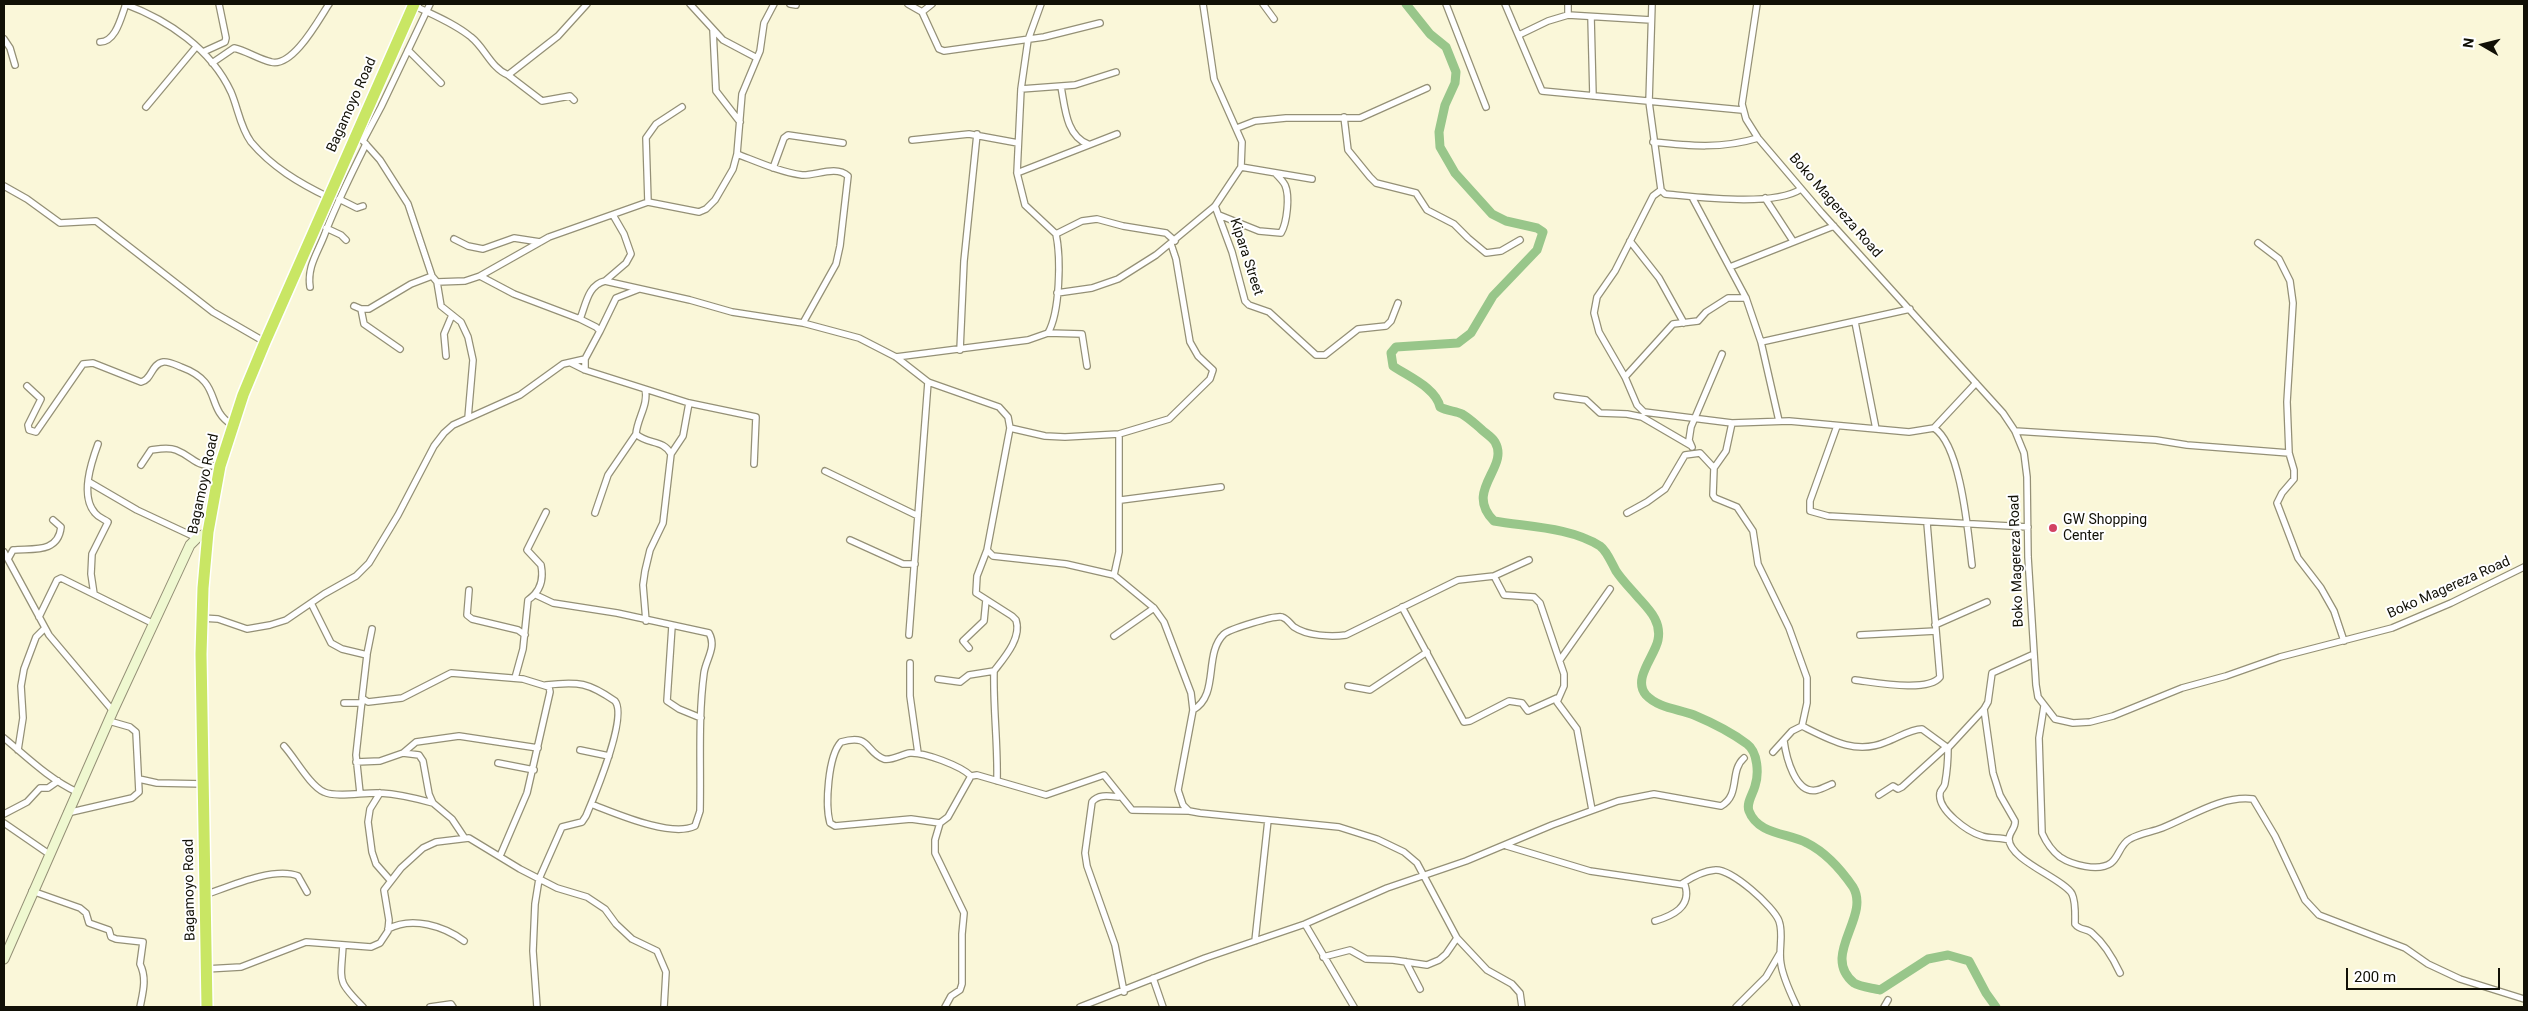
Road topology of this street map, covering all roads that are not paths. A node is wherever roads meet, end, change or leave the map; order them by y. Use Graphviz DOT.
graph roads {
  1 [pos="125,4"];
  2 [pos="219,4"];
  3 [pos="329,4"];
  4 [pos="413,4"];
  5 [pos="430,4"];
  6 [pos="587,4"];
  7 [pos="690,4"];
  8 [pos="774,4"];
  9 [pos="908,4"];
  10 [pos="932,4"];
  11 [pos="1040,4"];
  12 [pos="1203,4"];
  13 [pos="1263,4"];
  14 [pos="1446,4"];
  15 [pos="1505,4"];
  16 [pos="1568,4"];
  17 [pos="1652,4"];
  18 [pos="1757,4"];
  19 [pos="426,11"];
  20 [pos="922,12"];
  21 [pos="1568,15"];
  22 [pos="1591,17"];
  23 [pos="1274,18"];
  24 [pos="1652,20"];
  25 [pos="1100,23"];
  26 [pos="713,30"];
  27 [pos="1519,35"];
  28 [pos="4,39"];
  29 [pos="1028,40"];
  30 [pos="100,42"];
  31 [pos="196,47"];
  32 [pos="408,50"];
  33 [pos="203,52"];
  34 [pos="757,58"];
  35 [pos="212,62"];
  36 [pos="16,66"];
  37 [pos="1116,72"];
  38 [pos="508,75"];
  39 [pos="441,83"];
  40 [pos="1062,87"];
  41 [pos="1427,88"];
  42 [pos="1021,89"];
  43 [pos="1593,96"];
  44 [pos="574,100"];
  45 [pos="1649,102"];
  46 [pos="146,107"];
  47 [pos="682,107"];
  48 [pos="1486,107"];
  49 [pos="1742,110"];
  50 [pos="1344,117"];
  51 [pos="740,122"];
  52 [pos="1237,128"];
  53 [pos="977,134"];
  54 [pos="1117,134"];
  55 [pos="1758,138"];
  56 [pos="361,139"];
  57 [pos="912,140"];
  58 [pos="1653,142"];
  59 [pos="843,143"];
  60 [pos="1018,143"];
  61 [pos="1088,144"];
  62 [pos="737,154"];
  63 [pos="1241,166"];
  64 [pos="773,168"];
  65 [pos="1017,173"];
  66 [pos="1275,173"];
  67 [pos="1312,179"];
  68 [pos="4,186"];
  69 [pos="1802,189"];
  70 [pos="1660,190"];
  71 [pos="1692,197"];
  72 [pos="333,198"];
  73 [pos="1766,198"];
  74 [pos="648,202"];
  75 [pos="363,206"];
  76 [pos="1214,206"];
  77 [pos="614,215"];
  78 [pos="1219,215"];
  79 [pos="1834,226"];
  80 [pos="326,228"];
  81 [pos="1056,234"];
  82 [pos="454,239"];
  83 [pos="346,240"];
  84 [pos="1520,240"];
  85 [pos="1630,241"];
  86 [pos="1793,241"];
  87 [pos="540,242"];
  88 [pos="1173,242"];
  89 [pos="2258,243"];
  90 [pos="1730,267"];
  91 [pos="432,276"];
  92 [pos="480,276"];
  93 [pos="605,281"];
  94 [pos="437,282"];
  95 [pos="310,288"];
  96 [pos="639,289"];
  97 [pos="1057,293"];
  98 [pos="1746,298"];
  99 [pos="1398,303"];
  100 [pos="354,306"];
  101 [pos="362,309"];
  102 [pos="1910,309"];
  103 [pos="452,315"];
  104 [pos="580,319"];
  105 [pos="1855,322"];
  106 [pos="803,323"];
  107 [pos="1684,323"];
  108 [pos="600,331"];
  109 [pos="1048,333"];
  110 [pos="264,342"];
  111 [pos="1761,342"];
  112 [pos="400,349"];
  113 [pos="960,350"];
  114 [pos="1722,354"];
  115 [pos="446,356"];
  116 [pos="896,357"];
  117 [pos="585,358"];
  118 [pos="569,362"];
  119 [pos="1087,366"];
  120 [pos="585,370"];
  121 [pos="1625,377"];
  122 [pos="928,382"];
  123 [pos="1976,383"];
  124 [pos="27,386"];
  125 [pos="645,389"];
  126 [pos="1557,396"];
  127 [pos="689,403"];
  128 [pos="468,418"];
  129 [pos="1695,420"];
  130 [pos="1780,421"];
  131 [pos="1732,423"];
  132 [pos="1938,423"];
  133 [pos="232,426"];
  134 [pos="1837,426"];
  135 [pos="1010,428"];
  136 [pos="1934,428"];
  137 [pos="1876,429"];
  138 [pos="2015,431"];
  139 [pos="1941,432"];
  140 [pos="636,434"];
  141 [pos="1119,434"];
  142 [pos="1680,441"];
  143 [pos="98,444"];
  144 [pos="1690,446"];
  145 [pos="1695,452"];
  146 [pos="2289,453"];
  147 [pos="671,454"];
  148 [pos="1684,456"];
  149 [pos="754,464"];
  150 [pos="141,465"];
  151 [pos="220,466"];
  152 [pos="1714,468"];
  153 [pos="825,471"];
  154 [pos="89,482"];
  155 [pos="1221,487"];
  156 [pos="1121,500"];
  157 [pos="546,512"];
  158 [pos="595,513"];
  159 [pos="1627,513"];
  160 [pos="918,516"];
  161 [pos="52,520"];
  162 [pos="1927,523"];
  163 [pos="1967,524"];
  164 [pos="2028,528"];
  165 [pos="202,535"];
  166 [pos="850,540"];
  167 [pos="987,550"];
  168 [pos="4,552"];
  169 [pos="8,559"];
  170 [pos="1529,560"];
  171 [pos="915,564"];
  172 [pos="1972,565"];
  173 [pos="2524,567"];
  174 [pos="1114,575"];
  175 [pos="1494,576"];
  176 [pos="469,590"];
  177 [pos="1610,590"];
  178 [pos="94,594"];
  179 [pos="536,595"];
  180 [pos="986,600"];
  181 [pos="1987,602"];
  182 [pos="311,603"];
  183 [pos="1402,607"];
  184 [pos="1154,608"];
  185 [pos="39,617"];
  186 [pos="202,618"];
  187 [pos="646,621"];
  188 [pos="154,624"];
  189 [pos="527,625"];
  190 [pos="672,626"];
  191 [pos="45,628"];
  192 [pos="1935,628"];
  193 [pos="372,629"];
  194 [pos="518,630"];
  195 [pos="525,634"];
  196 [pos="1860,634"];
  197 [pos="909,635"];
  198 [pos="1114,636"];
  199 [pos="2344,641"];
  200 [pos="969,648"];
  201 [pos="1427,652"];
  202 [pos="367,654"];
  203 [pos="2034,654"];
  204 [pos="1560,660"];
  205 [pos="910,662"];
  206 [pos="519,668"];
  207 [pos="994,671"];
  208 [pos="515,678"];
  209 [pos="523,679"];
  210 [pos="938,679"];
  211 [pos="1855,680"];
  212 [pos="546,685"];
  213 [pos="1348,686"];
  214 [pos="1557,698"];
  215 [pos="362,701"];
  216 [pos="344,703"];
  217 [pos="2044,706"];
  218 [pos="1984,709"];
  219 [pos="1193,710"];
  220 [pos="113,711"];
  221 [pos="701,718"];
  222 [pos="109,720"];
  223 [pos="1802,726"];
  224 [pos="4,738"];
  225 [pos="1784,741"];
  226 [pos="284,746"];
  227 [pos="538,748"];
  228 [pos="1947,748"];
  229 [pos="18,750"];
  230 [pos="580,750"];
  231 [pos="1773,752"];
  232 [pos="403,753"];
  233 [pos="918,753"];
  234 [pos="609,756"];
  235 [pos="1744,758"];
  236 [pos="356,762"];
  237 [pos="498,763"];
  238 [pos="534,770"];
  239 [pos="971,776"];
  240 [pos="139,779"];
  241 [pos="58,781"];
  242 [pos="997,781"];
  243 [pos="204,784"];
  244 [pos="1832,784"];
  245 [pos="77,792"];
  246 [pos="360,793"];
  247 [pos="380,793"];
  248 [pos="1879,795"];
  249 [pos="1119,797"];
  250 [pos="433,802"];
  251 [pos="591,804"];
  252 [pos="1592,810"];
  253 [pos="1189,811"];
  254 [pos="68,813"];
  255 [pos="4,814"];
  256 [pos="1268,820"];
  257 [pos="940,823"];
  258 [pos="5,826"];
  259 [pos="464,837"];
  260 [pos="2009,840"];
  261 [pos="1507,846"];
  262 [pos="48,854"];
  263 [pos="500,856"];
  264 [pos="1425,876"];
  265 [pos="539,879"];
  266 [pos="390,880"];
  267 [pos="1683,883"];
  268 [pos="32,891"];
  269 [pos="307,892"];
  270 [pos="205,895"];
  271 [pos="1655,921"];
  272 [pos="1306,924"];
  273 [pos="388,929"];
  274 [pos="1457,938"];
  275 [pos="7,941"];
  276 [pos="464,941"];
  277 [pos="1255,941"];
  278 [pos="343,945"];
  279 [pos="1781,951"];
  280 [pos="1323,956"];
  281 [pos="4,959"];
  282 [pos="1406,962"];
  283 [pos="206,969"];
  284 [pos="2120,973"];
  285 [pos="1154,978"];
  286 [pos="1420,989"];
  287 [pos="1124,992"];
  288 [pos="2524,999"];
  289 [pos="1888,1000"];
  290 [pos="140,1007"];
  291 [pos="207,1007"];
  292 [pos="363,1007"];
  293 [pos="430,1007"];
  294 [pos="453,1007"];
  295 [pos="537,1007"];
  296 [pos="664,1007"];
  297 [pos="945,1007"];
  298 [pos="1080,1007"];
  299 [pos="1163,1007"];
  300 [pos="1354,1007"];
  301 [pos="1522,1007"];
  302 [pos="1736,1007"];
  303 [pos="1797,1007"];
  304 [pos="1884,1007"];
  1 -- 30 [label="street"];
  1 -- 31 [label="street"];
  2 -- 33 [label="street"];
  3 -- 35 [label="street"];
  4 -- 19 [label="street"];
  4 -- 56 [label="highway, Bagamoyo Road"];
  5 -- 19 [label="street"];
  6 -- 38 [label="street"];
  7 -- 26 [label="street"];
  8 -- 34 [label="street"];
  9 -- 20 [label="street"];
  10 -- 20 [label="street"];
  11 -- 29 [label="street"];
  12 -- 52 [label="street"];
  13 -- 23 [label="street"];
  14 -- 48 [label="street"];
  15 -- 27 [label="street"];
  16 -- 21 [label="street"];
  17 -- 24 [label="street"];
  18 -- 49 [label="street"];
  19 -- 32 [label="street"];
  19 -- 38 [label="street"];
  20 -- 29 [label="street"];
  21 -- 22 [label="street"];
  21 -- 27 [label="street"];
  22 -- 24 [label="street"];
  22 -- 43 [label="street"];
  24 -- 45 [label="street"];
  25 -- 29 [label="street"];
  26 -- 34 [label="street"];
  26 -- 51 [label="street"];
  27 -- 43 [label="street"];
  28 -- 36 [label="street"];
  29 -- 42 [label="street"];
  31 -- 33 [label="street"];
  31 -- 46 [label="street"];
  32 -- 39 [label="street"];
  32 -- 56 [label="street"];
  33 -- 35 [label="street"];
  34 -- 51 [label="street"];
  35 -- 72 [label="street"];
  37 -- 40 [label="street"];
  38 -- 44 [label="street"];
  40 -- 42 [label="street"];
  40 -- 61 [label="street"];
  41 -- 50 [label="street"];
  42 -- 60 [label="street"];
  43 -- 45 [label="street"];
  45 -- 49 [label="street"];
  45 -- 58 [label="street"];
  47 -- 74 [label="street"];
  49 -- 55 [label="street, Boko Magereza Road"];
  50 -- 52 [label="street"];
  50 -- 84 [label="street"];
  51 -- 62 [label="street"];
  52 -- 63 [label="street"];
  53 -- 57 [label="street"];
  53 -- 60 [label="street"];
  53 -- 113 [label="street"];
  54 -- 61 [label="street"];
  55 -- 58 [label="street"];
  55 -- 69 [label="street, Boko Magereza Road"];
  56 -- 72 [label="highway, Bagamoyo Road"];
  56 -- 91 [label="street"];
  58 -- 70 [label="street"];
  59 -- 64 [label="street"];
  60 -- 65 [label="street"];
  61 -- 65 [label="street"];
  62 -- 64 [label="street"];
  62 -- 74 [label="street"];
  63 -- 66 [label="street"];
  63 -- 76 [label="street"];
  64 -- 106 [label="street"];
  65 -- 81 [label="street"];
  66 -- 67 [label="street"];
  66 -- 78 [label="street"];
  68 -- 110 [label="street"];
  69 -- 73 [label="street"];
  69 -- 79 [label="street, Boko Magereza Road"];
  70 -- 71 [label="street"];
  70 -- 85 [label="street"];
  71 -- 73 [label="street"];
  71 -- 90 [label="street"];
  72 -- 75 [label="street"];
  72 -- 80 [label="street"];
  72 -- 110 [label="highway, Bagamoyo Road"];
  73 -- 86 [label="street"];
  74 -- 77 [label="street"];
  76 -- 78 [label="street, Kipara Street"];
  76 -- 88 [label="street"];
  77 -- 87 [label="street"];
  77 -- 93 [label="street"];
  78 -- 99 [label="street, Kipara Street"];
  79 -- 86 [label="street"];
  79 -- 102 [label="street, Boko Magereza Road"];
  80 -- 83 [label="street"];
  80 -- 95 [label="street"];
  81 -- 88 [label="street"];
  81 -- 97 [label="street"];
  82 -- 87 [label="street"];
  85 -- 107 [label="street"];
  85 -- 121 [label="street"];
  86 -- 90 [label="street"];
  87 -- 92 [label="street"];
  88 -- 97 [label="street"];
  88 -- 141 [label="street"];
  89 -- 146 [label="street"];
  90 -- 98 [label="street"];
  91 -- 94 [label="street"];
  91 -- 101 [label="street"];
  92 -- 94 [label="street"];
  92 -- 104 [label="street"];
  93 -- 96 [label="street"];
  93 -- 104 [label="street"];
  94 -- 103 [label="street"];
  96 -- 106 [label="street"];
  96 -- 108 [label="street"];
  97 -- 109 [label="street"];
  98 -- 107 [label="street"];
  98 -- 111 [label="street"];
  100 -- 101 [label="street"];
  101 -- 112 [label="street"];
  102 -- 105 [label="street"];
  102 -- 123 [label="street, Boko Magereza Road"];
  103 -- 115 [label="street"];
  103 -- 128 [label="street"];
  104 -- 108 [label="street"];
  105 -- 111 [label="street"];
  105 -- 137 [label="street"];
  106 -- 116 [label="street"];
  107 -- 121 [label="street"];
  108 -- 117 [label="street"];
  109 -- 113 [label="street"];
  109 -- 119 [label="street"];
  110 -- 133 [label="highway, Bagamoyo Road"];
  111 -- 130 [label="street"];
  113 -- 116 [label="street"];
  114 -- 129 [label="street"];
  116 -- 122 [label="street"];
  117 -- 118 [label="street"];
  117 -- 120 [label="street"];
  118 -- 120 [label="street"];
  118 -- 128 [label="street"];
  120 -- 125 [label="street"];
  121 -- 129 [label="street"];
  122 -- 135 [label="street"];
  122 -- 160 [label="street"];
  123 -- 132 [label="street"];
  123 -- 138 [label="street, Boko Magereza Road"];
  124 -- 133 [label="street"];
  125 -- 127 [label="street"];
  125 -- 140 [label="street"];
  126 -- 142 [label="street"];
  127 -- 147 [label="street"];
  127 -- 149 [label="street"];
  128 -- 182 [label="street"];
  129 -- 131 [label="street"];
  129 -- 144 [label="street"];
  130 -- 131 [label="street"];
  130 -- 134 [label="street"];
  131 -- 152 [label="street"];
  132 -- 136 [label="street"];
  132 -- 139 [label="street"];
  133 -- 151 [label="highway, Bagamoyo Road"];
  134 -- 137 [label="street"];
  134 -- 162 [label="street"];
  135 -- 141 [label="street"];
  135 -- 167 [label="street"];
  136 -- 137 [label="street"];
  136 -- 139 [label="street"];
  138 -- 146 [label="street"];
  138 -- 164 [label="street, Boko Magereza Road"];
  139 -- 163 [label="street"];
  140 -- 147 [label="street"];
  140 -- 158 [label="street"];
  141 -- 156 [label="street"];
  142 -- 144 [label="street"];
  142 -- 148 [label="street"];
  143 -- 154 [label="street"];
  144 -- 145 [label="street"];
  145 -- 148 [label="street"];
  145 -- 152 [label="street"];
  146 -- 199 [label="street"];
  147 -- 187 [label="street"];
  148 -- 159 [label="street"];
  150 -- 151 [label="street"];
  151 -- 165 [label="highway, Bagamoyo Road"];
  152 -- 223 [label="street"];
  153 -- 160 [label="street"];
  154 -- 165 [label="street"];
  154 -- 178 [label="street"];
  155 -- 156 [label="street"];
  156 -- 174 [label="street"];
  157 -- 179 [label="street"];
  160 -- 171 [label="street"];
  161 -- 169 [label="street"];
  162 -- 163 [label="street"];
  162 -- 192 [label="street"];
  163 -- 164 [label="street"];
  163 -- 172 [label="street"];
  164 -- 203 [label="street, Boko Magereza Road"];
  165 -- 186 [label="highway, Bagamoyo Road"];
  165 -- 188 [label="street"];
  166 -- 171 [label="street"];
  167 -- 174 [label="street"];
  167 -- 180 [label="street"];
  168 -- 169 [label="street"];
  169 -- 185 [label="street"];
  170 -- 175 [label="street"];
  171 -- 197 [label="street"];
  173 -- 199 [label="street, Boko Magereza Road"];
  174 -- 184 [label="street"];
  175 -- 183 [label="street"];
  175 -- 204 [label="street"];
  176 -- 194 [label="street"];
  177 -- 204 [label="street"];
  178 -- 185 [label="street"];
  178 -- 188 [label="street"];
  179 -- 187 [label="street"];
  179 -- 189 [label="street"];
  180 -- 200 [label="street"];
  180 -- 207 [label="street"];
  181 -- 192 [label="street"];
  182 -- 186 [label="street"];
  182 -- 202 [label="street"];
  183 -- 201 [label="street"];
  183 -- 219 [label="street"];
  184 -- 198 [label="street"];
  184 -- 219 [label="street"];
  185 -- 191 [label="street"];
  186 -- 243 [label="highway, Bagamoyo Road"];
  187 -- 190 [label="street"];
  188 -- 220 [label="street"];
  189 -- 194 [label="street"];
  189 -- 195 [label="street"];
  190 -- 221 [label="street"];
  190 -- 221 [label="street"];
  191 -- 220 [label="street"];
  191 -- 229 [label="street"];
  192 -- 196 [label="street"];
  192 -- 211 [label="street"];
  193 -- 202 [label="street"];
  194 -- 195 [label="street"];
  195 -- 206 [label="street"];
  199 -- 217 [label="street, Boko Magereza Road"];
  201 -- 213 [label="street"];
  201 -- 214 [label="street"];
  202 -- 215 [label="street"];
  203 -- 217 [label="street, Boko Magereza Road"];
  203 -- 218 [label="street"];
  204 -- 214 [label="street"];
  205 -- 233 [label="street"];
  206 -- 208 [label="street"];
  206 -- 209 [label="street"];
  207 -- 210 [label="street"];
  207 -- 242 [label="street"];
  208 -- 209 [label="street"];
  208 -- 215 [label="street"];
  209 -- 212 [label="street"];
  212 -- 227 [label="street"];
  212 -- 234 [label="street"];
  214 -- 252 [label="street"];
  215 -- 216 [label="street"];
  215 -- 236 [label="street"];
  217 -- 288 [label="street"];
  218 -- 228 [label="street"];
  218 -- 260 [label="street"];
  219 -- 253 [label="street"];
  220 -- 222 [label="street"];
  221 -- 251 [label="street"];
  222 -- 240 [label="street"];
  222 -- 245 [label="street"];
  223 -- 225 [label="street"];
  223 -- 228 [label="street"];
  224 -- 229 [label="street"];
  225 -- 231 [label="street"];
  225 -- 244 [label="street"];
  226 -- 246 [label="street"];
  227 -- 232 [label="street"];
  227 -- 238 [label="street"];
  228 -- 248 [label="street"];
  228 -- 260 [label="street"];
  229 -- 241 [label="street"];
  230 -- 234 [label="street"];
  232 -- 236 [label="street"];
  232 -- 250 [label="street"];
  233 -- 239 [label="street"];
  233 -- 257 [label="street"];
  234 -- 251 [label="street"];
  235 -- 252 [label="street"];
  236 -- 246 [label="street"];
  237 -- 238 [label="street"];
  238 -- 263 [label="street"];
  239 -- 242 [label="street"];
  239 -- 257 [label="street"];
  240 -- 243 [label="street"];
  240 -- 254 [label="street"];
  241 -- 245 [label="street"];
  241 -- 255 [label="street"];
  242 -- 249 [label="street"];
  243 -- 270 [label="highway, Bagamoyo Road"];
  245 -- 254 [label="street"];
  246 -- 247 [label="street"];
  247 -- 250 [label="street"];
  247 -- 266 [label="street"];
  249 -- 253 [label="street"];
  249 -- 287 [label="street"];
  250 -- 259 [label="street"];
  251 -- 265 [label="street"];
  252 -- 261 [label="street"];
  253 -- 256 [label="street"];
  254 -- 262 [label="street"];
  256 -- 264 [label="street"];
  256 -- 277 [label="street"];
  257 -- 297 [label="street"];
  258 -- 262 [label="street"];
  259 -- 263 [label="street"];
  259 -- 266 [label="street"];
  260 -- 284 [label="street"];
  261 -- 264 [label="street"];
  261 -- 267 [label="street"];
  262 -- 268 [label="street"];
  263 -- 265 [label="street"];
  264 -- 272 [label="street"];
  264 -- 274 [label="street"];
  265 -- 295 [label="street"];
  265 -- 296 [label="street"];
  266 -- 273 [label="street"];
  267 -- 271 [label="street"];
  267 -- 279 [label="street"];
  268 -- 275 [label="street"];
  268 -- 290 [label="street"];
  269 -- 270 [label="street"];
  270 -- 283 [label="highway, Bagamoyo Road"];
  272 -- 277 [label="street"];
  272 -- 280 [label="street"];
  273 -- 276 [label="street"];
  273 -- 278 [label="street"];
  274 -- 282 [label="street"];
  274 -- 301 [label="street"];
  275 -- 281 [label="street"];
  277 -- 285 [label="street"];
  278 -- 283 [label="street"];
  278 -- 292 [label="street"];
  279 -- 302 [label="street"];
  279 -- 303 [label="street"];
  280 -- 282 [label="street"];
  280 -- 300 [label="street"];
  282 -- 286 [label="street"];
  283 -- 291 [label="highway, Bagamoyo Road"];
  285 -- 287 [label="street"];
  285 -- 299 [label="street"];
  287 -- 298 [label="street"];
  289 -- 304 [label="street"];
  293 -- 294 [label="street"];
}
